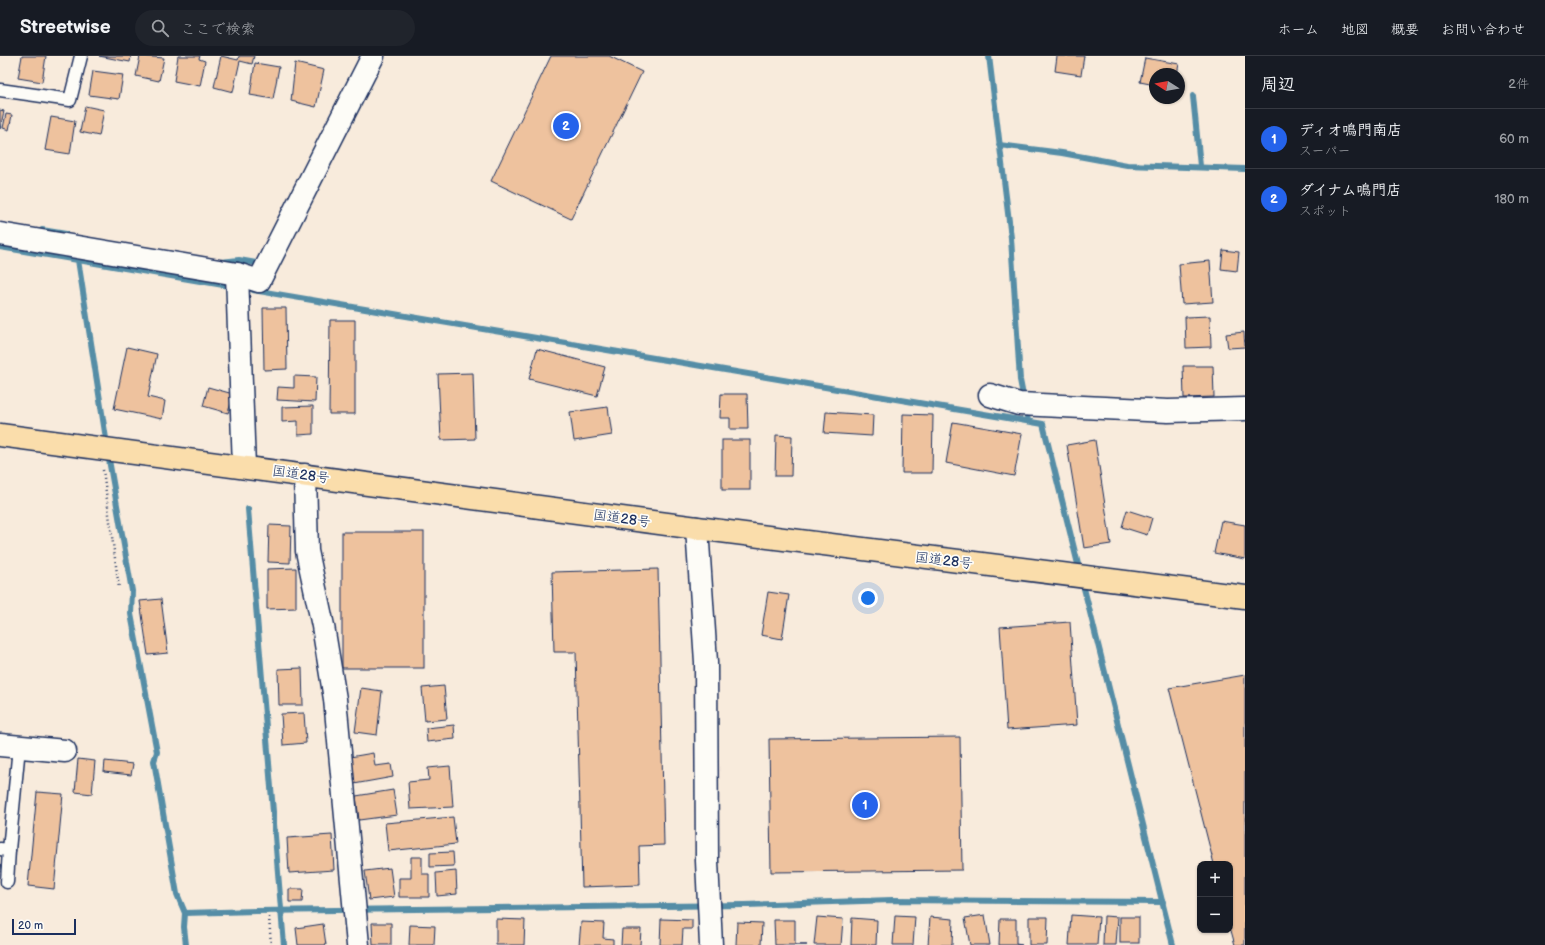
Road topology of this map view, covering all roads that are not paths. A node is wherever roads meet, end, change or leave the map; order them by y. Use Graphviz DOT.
graph roads {
  1 [pos="82,56"];
  2 [pos="373,56"];
  3 [pos="0,90"];
  4 [pos="0,234"];
  5 [pos="237,274"];
  6 [pos="990,396"];
  7 [pos="1245,409"];
  8 [pos="0,435"];
  9 [pos="244,467"];
  10 [pos="305,475"];
  11 [pos="697,528"];
  12 [pos="1245,597"];
  13 [pos="10,746"];
  14 [pos="65,751"];
  15 [pos="4,850"];
  16 [pos="7,882"];
  17 [pos="358,945"];
  18 [pos="711,945"];
  1 -- 3 [label="lane"];
  2 -- 5 [label="street"];
  4 -- 5 [label="street"];
  5 -- 9 [label="street"];
  6 -- 7 [label="street"];
  8 -- 9 [label="highway, 国道28号"];
  9 -- 10 [label="highway, 国道28号"];
  10 -- 11 [label="highway, 国道28号"];
  10 -- 17 [label="street"];
  11 -- 12 [label="highway, 国道28号"];
  11 -- 18 [label="street"];
  13 -- 14 [label="street"];
  13 -- 15 [label="lane"];
  15 -- 16 [label="lane"];
}
